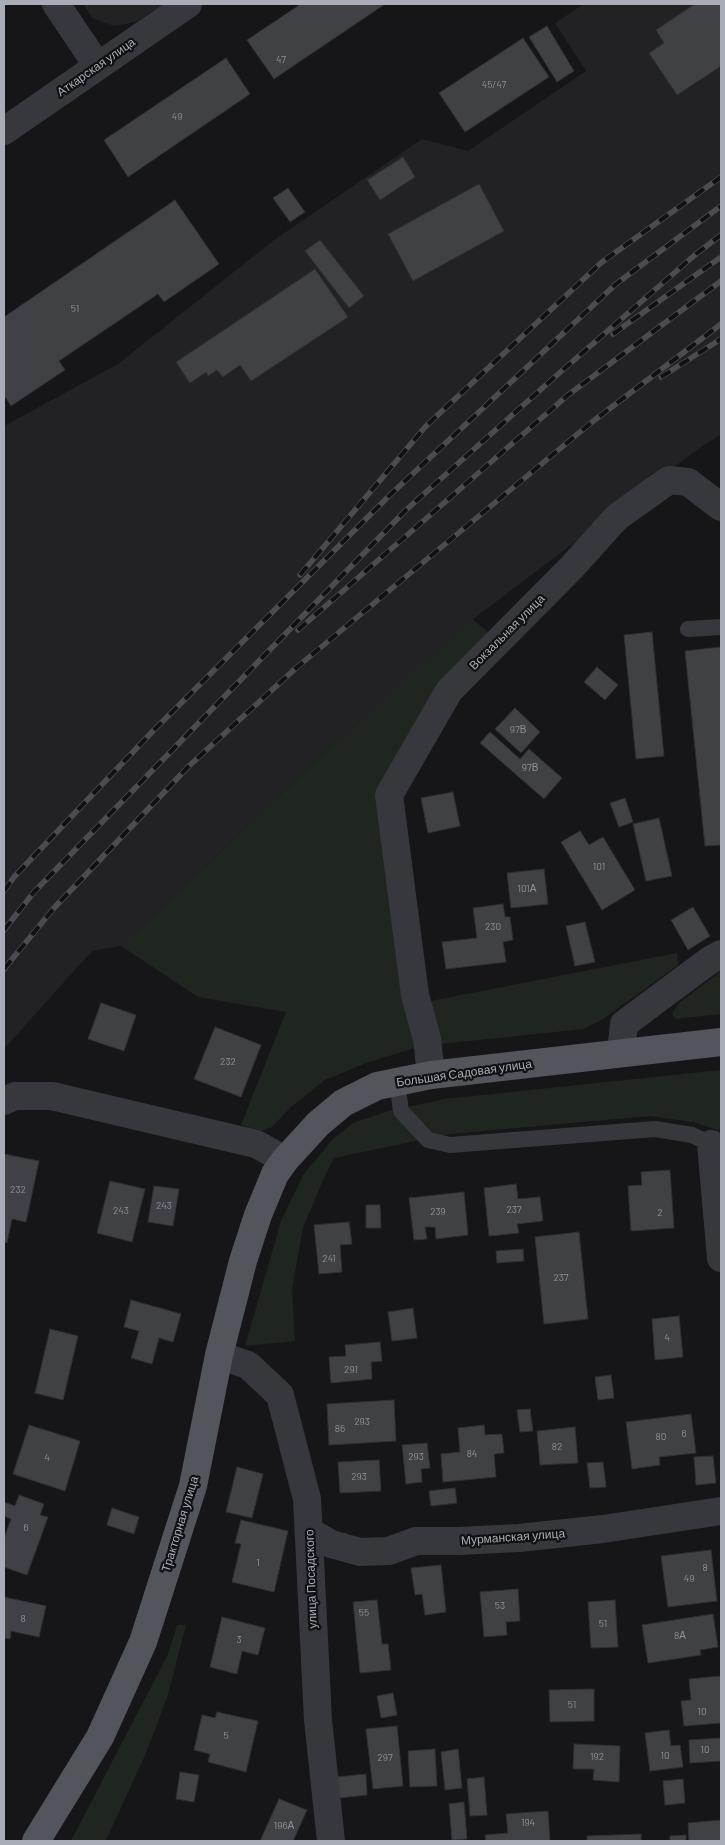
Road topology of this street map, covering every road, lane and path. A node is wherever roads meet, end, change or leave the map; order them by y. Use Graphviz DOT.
graph roads {
  1 [pos="56,4"];
  2 [pos="188,4"];
  3 [pos="97,65"];
  4 [pos="4,131"];
  5 [pos="721,507"];
  6 [pos="721,627"];
  7 [pos="688,630"];
  8 [pos="721,954"];
  9 [pos="721,1042"];
  10 [pos="621,1053"];
  11 [pos="431,1075"];
  12 [pos="397,1081"];
  13 [pos="4,1101"];
  14 [pos="716,1143"];
  15 [pos="285,1160"];
  16 [pos="721,1258"];
  17 [pos="218,1355"];
  18 [pos="721,1511"];
  19 [pos="309,1532"];
  20 [pos="36,1841"];
  21 [pos="331,1841"];
  1 -- 3 [label="street"];
  2 -- 3 [label="street, Аткарская улица"];
  3 -- 4 [label="street, Аткарская улица"];
  5 -- 11 [label="street, Вокзальная улица"];
  6 -- 7 [label="lane"];
  8 -- 10 [label="street"];
  9 -- 10 [label="main road, Большая Садовая улица"];
  10 -- 11 [label="main road, Большая Садовая улица"];
  11 -- 12 [label="main road, Большая Садовая улица"];
  12 -- 14 [label="lane"];
  12 -- 15 [label="main road, Большая Садовая улица"];
  13 -- 15 [label="street"];
  14 -- 16 [label="street"];
  15 -- 17 [label="main road, Тракторная улица"];
  17 -- 19 [label="street, улица Посадского"];
  17 -- 20 [label="main road, Тракторная улица"];
  18 -- 19 [label="street, Мурманская улица"];
  19 -- 21 [label="street, улица Посадского"];
}
